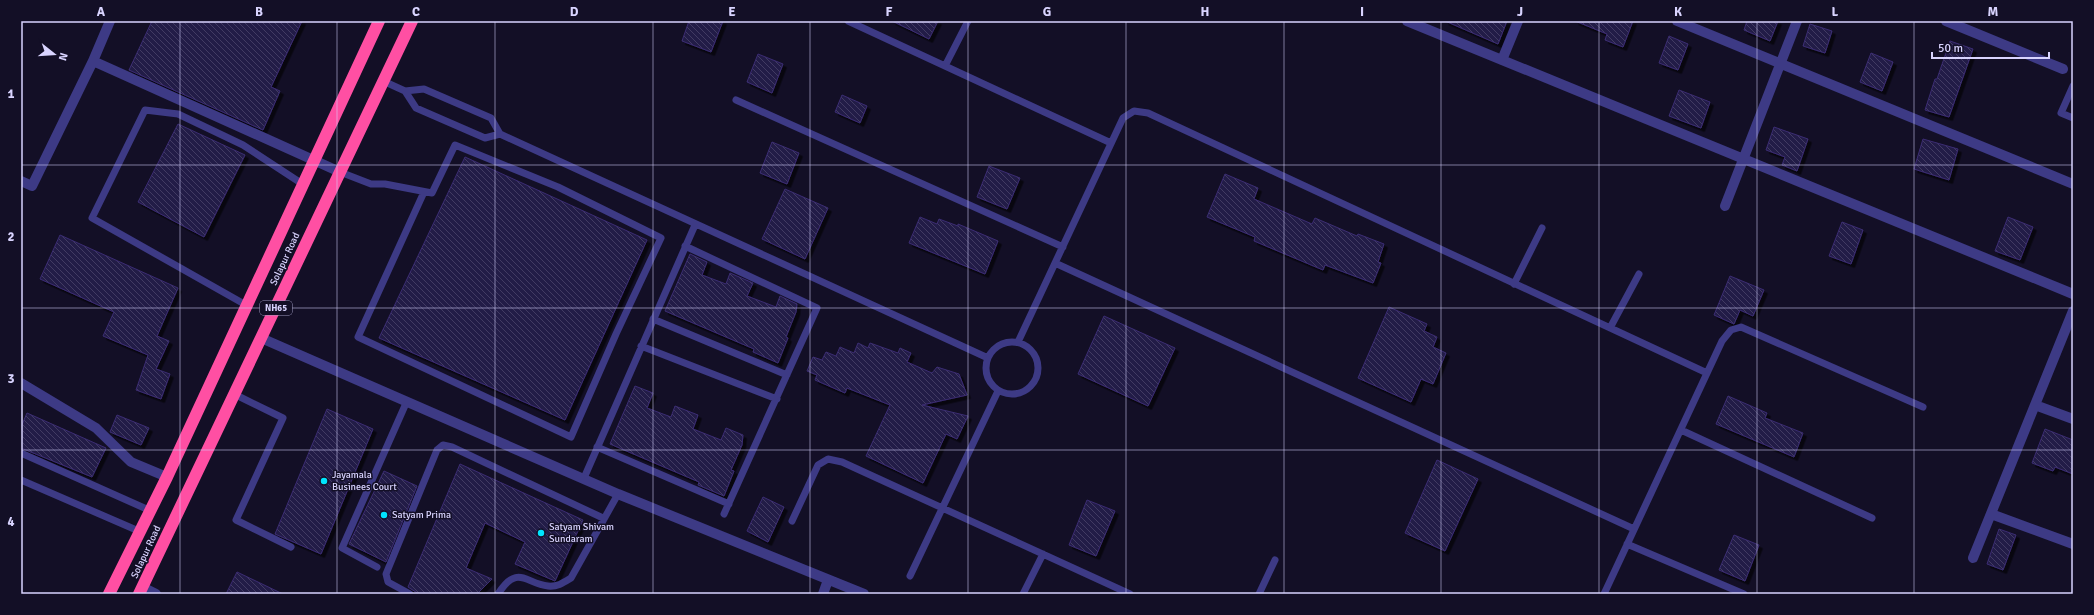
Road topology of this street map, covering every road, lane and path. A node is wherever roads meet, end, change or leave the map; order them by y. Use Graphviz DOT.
graph roads {
  1 [pos="110,21"];
  2 [pos="380,21"];
  3 [pos="412,21"];
  4 [pos="848,21"];
  5 [pos="968,21"];
  6 [pos="1407,21"];
  7 [pos="1518,21"];
  8 [pos="1677,21"];
  9 [pos="1797,21"];
  10 [pos="1946,21"];
  11 [pos="1502,60"];
  12 [pos="93,61"];
  13 [pos="1780,64"];
  14 [pos="945,66"];
  15 [pos="2062,69"];
  16 [pos="383,81"];
  17 [pos="2073,86"];
  18 [pos="405,91"];
  19 [pos="736,100"];
  20 [pos="2073,118"];
  21 [pos="500,134"];
  22 [pos="1112,143"];
  23 [pos="1743,159"];
  24 [pos="315,160"];
  25 [pos="340,172"];
  26 [pos="21,181"];
  27 [pos="2073,184"];
  28 [pos="304,185"];
  29 [pos="424,192"];
  30 [pos="1725,206"];
  31 [pos="695,224"];
  32 [pos="1542,228"];
  33 [pos="685,246"];
  34 [pos="1063,247"];
  35 [pos="1055,263"];
  36 [pos="1639,274"];
  37 [pos="1514,284"];
  38 [pos="2073,294"];
  39 [pos="246,305"];
  40 [pos="2073,311"];
  41 [pos="653,319"];
  42 [pos="1610,328"];
  43 [pos="261,338"];
  44 [pos="1018,342"];
  45 [pos="641,346"];
  46 [pos="988,358"];
  47 [pos="1708,373"];
  48 [pos="787,375"];
  49 [pos="21,383"];
  50 [pos="998,391"];
  51 [pos="234,394"];
  52 [pos="777,399"];
  53 [pos="407,401"];
  54 [pos="2035,405"];
  55 [pos="1923,407"];
  56 [pos="2073,419"];
  57 [pos="1681,430"];
  58 [pos="597,448"];
  59 [pos="21,454"];
  60 [pos="168,477"];
  61 [pos="584,478"];
  62 [pos="21,480"];
  63 [pos="618,494"];
  64 [pos="729,504"];
  65 [pos="942,508"];
  66 [pos="151,511"];
  67 [pos="724,514"];
  68 [pos="1991,514"];
  69 [pos="603,518"];
  70 [pos="1872,518"];
  71 [pos="792,521"];
  72 [pos="1634,529"];
  73 [pos="141,532"];
  74 [pos="1627,544"];
  75 [pos="2073,544"];
  76 [pos="291,547"];
  77 [pos="1043,554"];
  78 [pos="1973,558"];
  79 [pos="1275,560"];
  80 [pos="377,567"];
  81 [pos="910,576"];
  82 [pos="828,580"];
  83 [pos="141,591"];
  84 [pos="109,594"];
  85 [pos="156,594"];
  86 [pos="410,594"];
  87 [pos="498,594"];
  88 [pos="823,594"];
  89 [pos="864,594"];
  90 [pos="1023,594"];
  91 [pos="1130,594"];
  92 [pos="1259,594"];
  93 [pos="1604,594"];
  94 [pos="1744,594"];
  1 -- 12 [label="street"];
  2 -- 24 [label="highway, Solapur Road / NH65"];
  3 -- 16 [label="highway, Solapur Road / NH65"];
  4 -- 14 [label="lane"];
  5 -- 14 [label="lane"];
  6 -- 11 [label="street"];
  7 -- 11 [label="street"];
  8 -- 13 [label="street"];
  9 -- 13 [label="street"];
  10 -- 15 [label="street"];
  11 -- 23 [label="street"];
  12 -- 24 [label="street"];
  12 -- 26 [label="street"];
  13 -- 23 [label="street"];
  13 -- 27 [label="street"];
  14 -- 22 [label="lane"];
  16 -- 18 [label="lane"];
  16 -- 25 [label="highway, Solapur Road / NH65"];
  17 -- 20 [label="lane"];
  18 -- 21 [label="lane"];
  18 -- 21 [label="lane"];
  19 -- 34 [label="lane"];
  21 -- 31 [label="lane"];
  22 -- 34 [label="lane"];
  22 -- 37 [label="lane"];
  23 -- 30 [label="street"];
  23 -- 38 [label="street"];
  24 -- 25 [label="street"];
  24 -- 28 [label="highway, Solapur Road / NH65"];
  25 -- 29 [label="lane"];
  25 -- 43 [label="highway, Solapur Road / NH65"];
  28 -- 39 [label="highway, Solapur Road / NH65"];
  28 -- 39 [label="lane"];
  29 -- 29 [label="lane"];
  31 -- 33 [label="lane"];
  31 -- 46 [label="lane"];
  32 -- 37 [label="lane"];
  33 -- 41 [label="lane"];
  33 -- 48 [label="lane"];
  34 -- 35 [label="lane"];
  35 -- 44 [label="lane"];
  35 -- 72 [label="lane"];
  36 -- 42 [label="lane"];
  37 -- 42 [label="lane"];
  39 -- 60 [label="highway, Solapur Road / NH65"];
  40 -- 54 [label="street"];
  41 -- 45 [label="lane"];
  41 -- 48 [label="lane"];
  42 -- 47 [label="lane"];
  43 -- 51 [label="highway, Solapur Road / NH65"];
  43 -- 53 [label="street"];
  44 -- 46 [label="lane"];
  44 -- 50 [label="lane"];
  45 -- 52 [label="lane"];
  45 -- 58 [label="lane"];
  46 -- 50 [label="lane"];
  47 -- 55 [label="lane"];
  47 -- 57 [label="lane"];
  48 -- 52 [label="lane"];
  49 -- 60 [label="street"];
  50 -- 65 [label="lane"];
  51 -- 76 [label="lane"];
  51 -- 83 [label="highway, Solapur Road / NH65"];
  52 -- 64 [label="lane"];
  53 -- 61 [label="street"];
  53 -- 80 [label="lane"];
  54 -- 56 [label="street"];
  54 -- 68 [label="street"];
  57 -- 70 [label="lane"];
  57 -- 72 [label="lane"];
  58 -- 61 [label="lane"];
  58 -- 64 [label="lane"];
  59 -- 66 [label="lane"];
  60 -- 66 [label="highway, Solapur Road / NH65"];
  61 -- 63 [label="street"];
  62 -- 73 [label="lane"];
  63 -- 69 [label="lane"];
  63 -- 82 [label="street"];
  64 -- 67 [label="lane"];
  65 -- 71 [label="lane"];
  65 -- 77 [label="lane"];
  65 -- 81 [label="lane"];
  66 -- 73 [label="highway, Solapur Road / NH65"];
  68 -- 75 [label="street"];
  68 -- 78 [label="street"];
  69 -- 86 [label="lane"];
  69 -- 87 [label="lane"];
  72 -- 74 [label="lane"];
  73 -- 84 [label="highway, Solapur Road / NH65"];
  74 -- 93 [label="lane"];
  74 -- 94 [label="lane"];
  77 -- 90 [label="lane"];
  77 -- 91 [label="lane"];
  79 -- 92 [label="lane"];
  82 -- 88 [label="street"];
  82 -- 89 [label="street"];
  83 -- 85 [label="street"];
}
